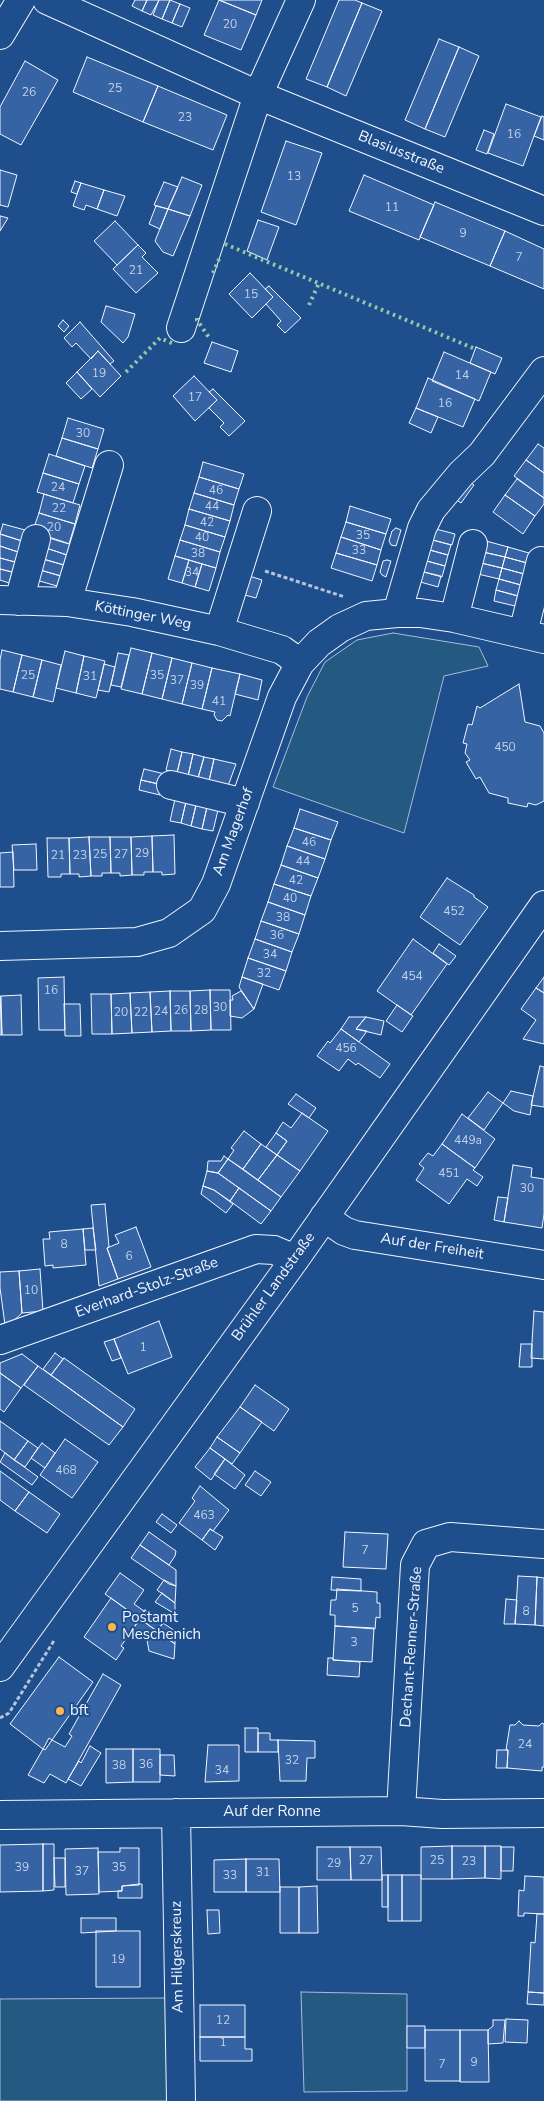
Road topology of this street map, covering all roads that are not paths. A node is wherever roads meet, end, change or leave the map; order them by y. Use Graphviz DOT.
graph roads {
  1 [pos="21,0"];
  2 [pos="47,0"];
  3 [pos="301,0"];
  4 [pos="0,36"];
  5 [pos="258,95"];
  6 [pos="544,211"];
  7 [pos="181,328"];
  8 [pos="544,371"];
  9 [pos="109,465"];
  10 [pos="257,511"];
  11 [pos="36,539"];
  12 [pos="473,544"];
  13 [pos="541,561"];
  14 [pos="10,600"];
  15 [pos="67,602"];
  16 [pos="396,612"];
  17 [pos="454,618"];
  18 [pos="219,631"];
  19 [pos="533,636"];
  20 [pos="300,663"];
  21 [pos="171,785"];
  22 [pos="245,803"];
  23 [pos="544,905"];
  24 [pos="0,946"];
  25 [pos="324,1217"];
  26 [pos="294,1259"];
  27 [pos="544,1265"];
  28 [pos="0,1340"];
  29 [pos="544,1544"];
  30 [pos="0,1667"];
  31 [pos="402,1812"];
  32 [pos="176,1813"];
  33 [pos="544,1813"];
  34 [pos="0,1815"];
  35 [pos="181,2101"];
  1 -- 4 [label="street"];
  2 -- 5 [label="street, Blasiusstraße"];
  3 -- 5 [label="street"];
  5 -- 6 [label="street, Blasiusstraße"];
  5 -- 7 [label="street"];
  8 -- 16 [label="street"];
  9 -- 15 [label="street"];
  10 -- 18 [label="street"];
  11 -- 14 [label="street"];
  12 -- 17 [label="street"];
  13 -- 19 [label="street"];
  14 -- 15 [label="street, Köttinger Weg"];
  15 -- 18 [label="street, Köttinger Weg"];
  16 -- 17 [label="street, Am Magerhof"];
  16 -- 20 [label="street, Am Magerhof"];
  17 -- 19 [label="street, Am Magerhof"];
  18 -- 20 [label="street, Köttinger Weg"];
  20 -- 22 [label="street, Am Magerhof"];
  21 -- 22 [label="street"];
  22 -- 24 [label="street, Am Magerhof"];
  23 -- 25 [label="street, Brühler Landstraße"];
  25 -- 26 [label="street, Brühler Landstraße"];
  25 -- 27 [label="street, Auf der Freiheit"];
  26 -- 28 [label="street, Everhard-Stolz-Straße"];
  26 -- 30 [label="street, Brühler Landstraße"];
  29 -- 31 [label="street, Dechant-Renner-Straße"];
  31 -- 32 [label="street, Auf der Ronne"];
  31 -- 33 [label="street, Auf der Ronne"];
  32 -- 34 [label="street, Auf der Ronne"];
  32 -- 35 [label="street, Am Hilgerskreuz"];
}
